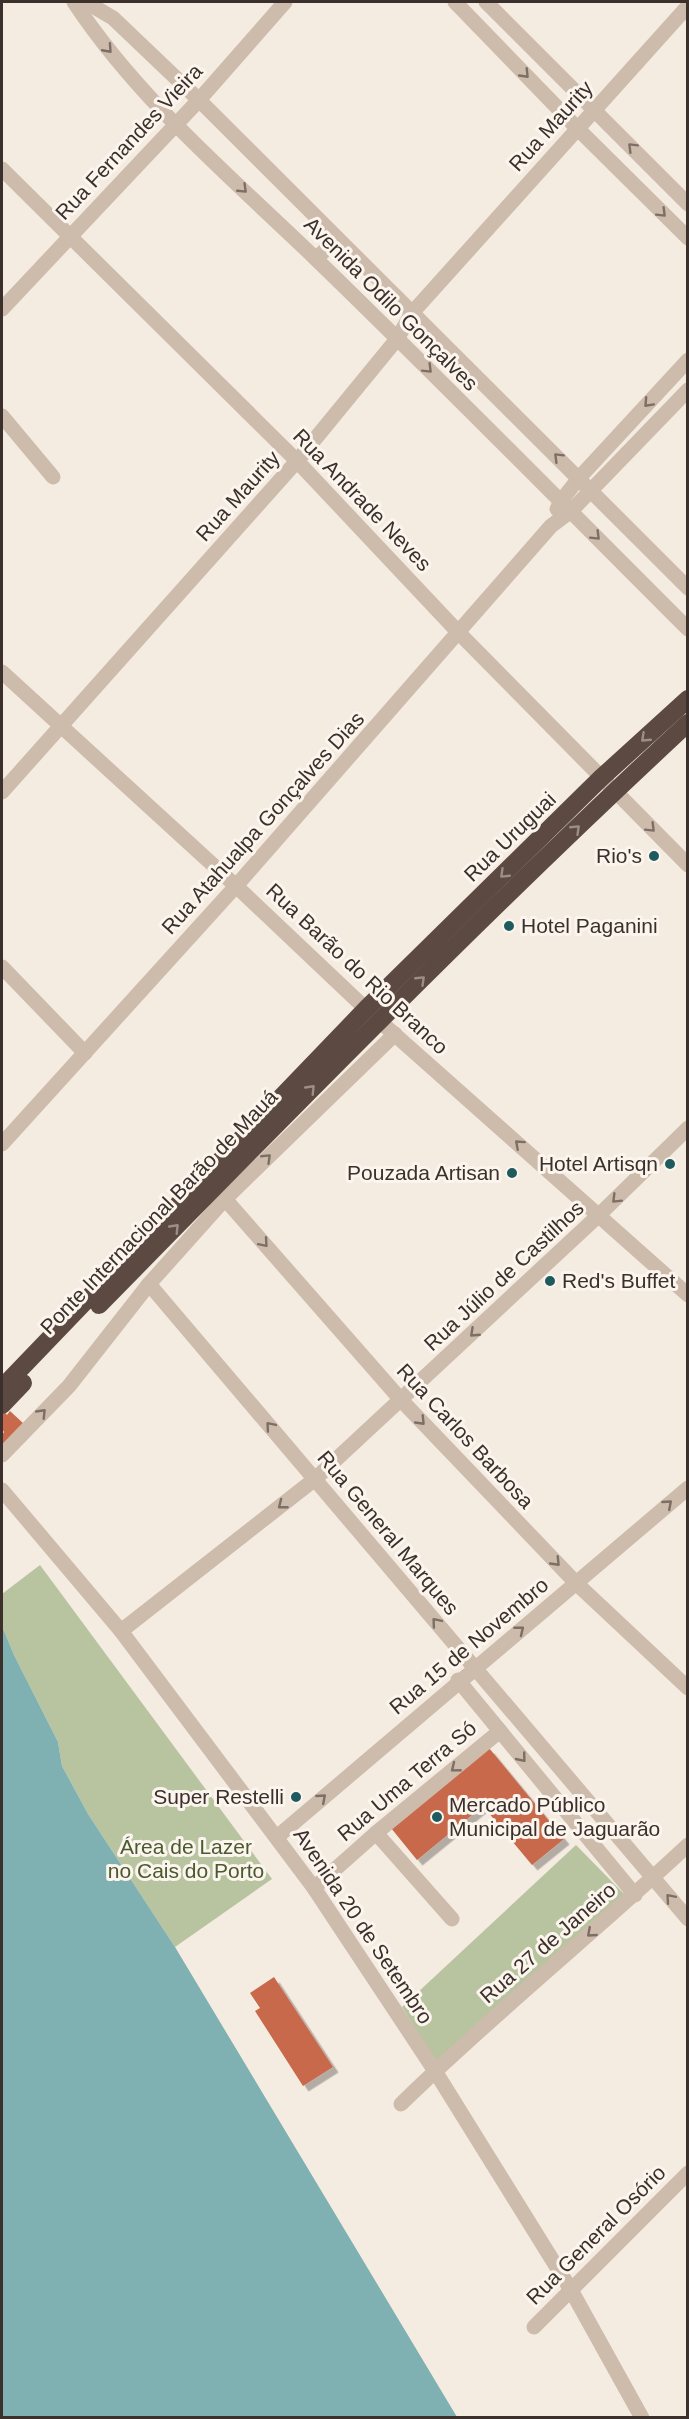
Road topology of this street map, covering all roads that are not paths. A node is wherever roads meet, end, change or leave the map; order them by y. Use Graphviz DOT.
graph roads {
  1 [pos="74,2"];
  2 [pos="86,2"];
  3 [pos="285,2"];
  4 [pos="455,2"];
  5 [pos="486,2"];
  6 [pos="687,6"];
  7 [pos="523,38"];
  8 [pos="506,54"];
  9 [pos="200,100"];
  10 [pos="595,110"];
  11 [pos="176,124"];
  12 [pos="577,128"];
  13 [pos="2,169"];
  14 [pos="687,204"];
  15 [pos="69,236"];
  16 [pos="337,238"];
  17 [pos="687,238"];
  18 [pos="316,259"];
  19 [pos="2,309"];
  20 [pos="412,313"];
  21 [pos="397,339"];
  22 [pos="687,360"];
  23 [pos="687,390"];
  24 [pos="2,416"];
  25 [pos="297,461"];
  26 [pos="53,477"];
  27 [pos="585,483"];
  28 [pos="566,506"];
  29 [pos="687,588"];
  30 [pos="687,629"];
  31 [pos="459,633"];
  32 [pos="2,672"];
  33 [pos="687,699"];
  34 [pos="687,723"];
  35 [pos="59,726"];
  36 [pos="608,785"];
  37 [pos="2,792"];
  38 [pos="687,865"];
  39 [pos="236,886"];
  40 [pos="2,967"];
  41 [pos="373,1015"];
  42 [pos="394,1034"];
  43 [pos="344,1044"];
  44 [pos="85,1053"];
  45 [pos="687,1128"];
  46 [pos="2,1144"];
  47 [pos="225,1199"];
  48 [pos="599,1215"];
  49 [pos="149,1284"];
  50 [pos="687,1295"];
  51 [pos="2,1388"];
  52 [pos="402,1401"];
  53 [pos="2,1405"];
  54 [pos="2,1455"];
  55 [pos="315,1479"];
  56 [pos="687,1488"];
  57 [pos="2,1490"];
  58 [pos="577,1584"];
  59 [pos="121,1631"];
  60 [pos="474,1667"];
  61 [pos="458,1680"];
  62 [pos="687,1688"];
  63 [pos="500,1731"];
  64 [pos="376,1833"];
  65 [pos="277,1837"];
  66 [pos="687,1845"];
  67 [pos="652,1878"];
  68 [pos="314,1888"];
  69 [pos="635,1895"];
  70 [pos="452,1919"];
  71 [pos="687,1919"];
  72 [pos="435,2071"];
  73 [pos="401,2104"];
  74 [pos="687,2173"];
  75 [pos="571,2290"];
  76 [pos="534,2326"];
  77 [pos="642,2418"];
  1 -- 11 [label="street, Avenida Odilo Gonçalves, one-way"];
  2 -- 9 [label="street, Avenida Odilo Gonçalves"];
  3 -- 9 [label="street, Rua Fernandes Vieira"];
  4 -- 8 [label="street"];
  5 -- 7 [label="street"];
  6 -- 10 [label="street, Rua Maurity"];
  7 -- 8 [label="street"];
  7 -- 10 [label="street"];
  8 -- 12 [label="street, one-way"];
  9 -- 11 [label="street, Rua Fernandes Vieira"];
  9 -- 16 [label="street, Avenida Odilo Gonçalves"];
  10 -- 12 [label="street, Rua Maurity"];
  14 -- 10 [label="street, one-way"];
  11 -- 15 [label="street, Rua Fernandes Vieira"];
  11 -- 18 [label="street, Avenida Odilo Gonçalves, one-way"];
  12 -- 17 [label="street, one-way"];
  12 -- 20 [label="street, Rua Maurity"];
  13 -- 15 [label="street, Rua Andrade Neves"];
  15 -- 19 [label="street, Rua Fernandes Vieira"];
  15 -- 25 [label="street, Rua Andrade Neves"];
  16 -- 18 [label="street"];
  16 -- 20 [label="street, Avenida Odilo Gonçalves"];
  18 -- 21 [label="street, Avenida Odilo Gonçalves"];
  20 -- 21 [label="street, Rua Maurity"];
  27 -- 20 [label="street, Avenida Odilo Gonçalves, one-way"];
  21 -- 25 [label="street, Rua Maurity"];
  21 -- 28 [label="street, Avenida Odilo Gonçalves, one-way"];
  22 -- 27 [label="street, one-way"];
  23 -- 27 [label="street"];
  24 -- 26 [label="street"];
  25 -- 31 [label="street, Rua Andrade Neves"];
  25 -- 35 [label="street, Rua Maurity"];
  27 -- 28 [label="street, Rua Atahualpa Gonçalves Dias"];
  27 -- 29 [label="street, Avenida Odilo Gonçalves"];
  28 -- 30 [label="street, Avenida Odilo Gonçalves, one-way"];
  28 -- 31 [label="street, Rua Atahualpa Gonçalves Dias"];
  31 -- 36 [label="street, Rua Andrade Neves"];
  31 -- 39 [label="street, Rua Atahualpa Gonçalves Dias"];
  32 -- 35 [label="street, Rua Barão do Rio Branco"];
  33 -- 36 [label="highway, Rua Uruguai, one-way"];
  34 -- 36 [label="highway, Rua Uruguai"];
  35 -- 37 [label="street, Rua Maurity"];
  35 -- 39 [label="street, Rua Barão do Rio Branco"];
  36 -- 38 [label="street, Rua Andrade Neves, one-way"];
  36 -- 41 [label="highway, Rua Uruguai"];
  39 -- 41 [label="street, Rua Barão do Rio Branco"];
  39 -- 44 [label="street, Rua Atahualpa Gonçalves Dias"];
  40 -- 44 [label="street"];
  41 -- 42 [label="street, Rua Barão do Rio Branco"];
  41 -- 43 [label="highway, Rua Uruguai"];
  47 -- 42 [label="street, one-way"];
  48 -- 42 [label="street, Rua Barão do Rio Branco, one-way"];
  43 -- 51 [label="highway, Ponte Internacional Barão de Mauá"];
  53 -- 43 [label="highway, Ponte Internacional Barão de Mauá, one-way"];
  44 -- 46 [label="street, Rua Atahualpa Gonçalves Dias"];
  45 -- 48 [label="street, Rua Júlio de Castilhos, one-way"];
  47 -- 49 [label="street"];
  47 -- 52 [label="street, Rua Carlos Barbosa, one-way"];
  48 -- 50 [label="street, Rua Barão do Rio Branco"];
  48 -- 52 [label="street, Rua Júlio de Castilhos, one-way"];
  54 -- 49 [label="street, one-way"];
  55 -- 49 [label="street, Rua General Marques, one-way"];
  52 -- 55 [label="street, Rua Júlio de Castilhos"];
  52 -- 58 [label="street, Rua Carlos Barbosa, one-way"];
  55 -- 59 [label="street, Rua Júlio de Castilhos, one-way"];
  60 -- 55 [label="street, Rua General Marques, one-way"];
  58 -- 56 [label="street, Rua 15 de Novembro, one-way"];
  57 -- 59 [label="street, Avenida 20 de Setembro"];
  60 -- 58 [label="street, Rua 15 de Novembro, one-way"];
  58 -- 62 [label="street, Rua Carlos Barbosa"];
  59 -- 65 [label="street, Avenida 20 de Setembro"];
  60 -- 61 [label="street, Rua 15 de Novembro"];
  60 -- 67 [label="street, Rua General Marques"];
  61 -- 63 [label="street"];
  65 -- 61 [label="street, Rua 15 de Novembro, one-way"];
  63 -- 64 [label="street, Rua Uma Terra Só, one-way"];
  63 -- 69 [label="street, one-way"];
  64 -- 68 [label="street, Rua Uma Terra Só"];
  64 -- 70 [label="street"];
  65 -- 68 [label="street, Avenida 20 de Setembro"];
  66 -- 67 [label="street, Rua 27 de Janeiro"];
  67 -- 69 [label="street, Rua 27 de Janeiro"];
  71 -- 67 [label="street, Rua General Marques, one-way"];
  68 -- 72 [label="street, Avenida 20 de Setembro"];
  69 -- 72 [label="street, Rua 27 de Janeiro, one-way"];
  72 -- 73 [label="street, Rua 27 de Janeiro"];
  72 -- 75 [label="street, Avenida 20 de Setembro"];
  74 -- 75 [label="street, Rua General Osório"];
  75 -- 76 [label="street, Rua General Osório"];
  75 -- 77 [label="street, Avenida 20 de Setembro"];
}
